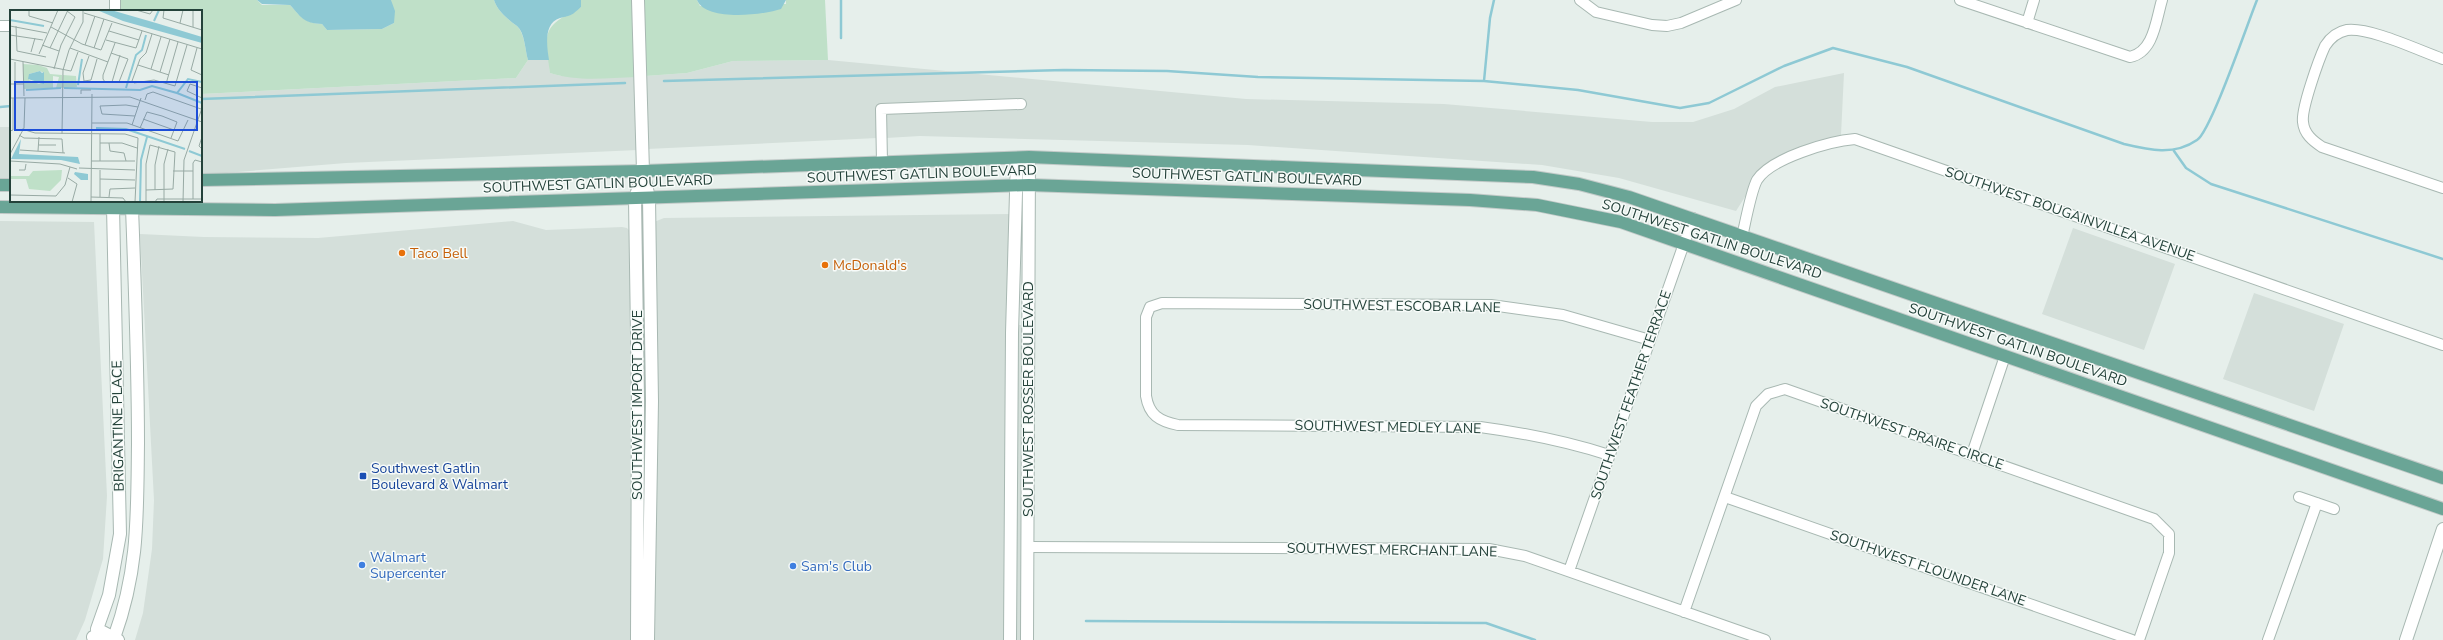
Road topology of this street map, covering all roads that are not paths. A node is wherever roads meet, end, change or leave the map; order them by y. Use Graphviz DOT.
graph roads {
  1 [pos="638,0"];
  2 [pos="1736,0"];
  3 [pos="1960,0"];
  4 [pos="2034,0"];
  5 [pos="2162,0"];
  6 [pos="1581,1"];
  7 [pos="2027,23"];
  8 [pos="2443,59"];
  9 [pos="1021,104"];
  10 [pos="1029,157"];
  11 [pos="1017,158"];
  12 [pos="882,162"];
  13 [pos="643,171"];
  14 [pos="202,180"];
  15 [pos="1023,185"];
  16 [pos="2443,188"];
  17 [pos="649,198"];
  18 [pos="635,199"];
  19 [pos="0,207"];
  20 [pos="113,207"];
  21 [pos="132,208"];
  22 [pos="1693,218"];
  23 [pos="1742,237"];
  24 [pos="1684,243"];
  25 [pos="1650,340"];
  26 [pos="2443,346"];
  27 [pos="2005,356"];
  28 [pos="1163,422"];
  29 [pos="1972,454"];
  30 [pos="1609,455"];
  31 [pos="2443,478"];
  32 [pos="1725,497"];
  33 [pos="2299,497"];
  34 [pos="2316,503"];
  35 [pos="2334,509"];
  36 [pos="2443,509"];
  37 [pos="2443,529"];
  38 [pos="1028,548"];
  39 [pos="1569,571"];
  40 [pos="1684,612"];
  41 [pos="95,636"];
  42 [pos="115,639"];
  43 [pos="637,640"];
  44 [pos="648,640"];
  45 [pos="1010,640"];
  46 [pos="1027,640"];
  47 [pos="1764,640"];
  48 [pos="2132,640"];
  49 [pos="2139,640"];
  50 [pos="2268,640"];
  51 [pos="2406,640"];
  1 -- 13 [label="street, SOUTHWEST IMPORT DRIVE"];
  2 -- 6 [label="street"];
  3 -- 7 [label="street"];
  4 -- 7 [label="street"];
  5 -- 7 [label="street"];
  8 -- 16 [label="street"];
  9 -- 12 [label="street"];
  10 -- 11 [label="main road, SOUTHWEST GATLIN BOULEVARD"];
  10 -- 15 [label="street, SOUTHWEST ROSSER BOULEVARD"];
  10 -- 22 [label="main road, SOUTHWEST GATLIN BOULEVARD"];
  11 -- 12 [label="main road, SOUTHWEST GATLIN BOULEVARD"];
  11 -- 15 [label="street, SOUTHWEST ROSSER BOULEVARD"];
  12 -- 13 [label="main road, SOUTHWEST GATLIN BOULEVARD"];
  13 -- 14 [label="main road, SOUTHWEST GATLIN BOULEVARD"];
  13 -- 17 [label="street, SOUTHWEST IMPORT DRIVE"];
  13 -- 18 [label="street, SOUTHWEST IMPORT DRIVE"];
  15 -- 17 [label="main road, SOUTHWEST GATLIN BOULEVARD"];
  15 -- 24 [label="main road, SOUTHWEST GATLIN BOULEVARD"];
  15 -- 38 [label="street, SOUTHWEST ROSSER BOULEVARD"];
  15 -- 45 [label="street, SOUTHWEST ROSSER BOULEVARD"];
  17 -- 18 [label="main road, SOUTHWEST GATLIN BOULEVARD"];
  17 -- 44 [label="street, SOUTHWEST IMPORT DRIVE"];
  18 -- 21 [label="main road, SOUTHWEST GATLIN BOULEVARD"];
  18 -- 43 [label="street, SOUTHWEST IMPORT DRIVE"];
  19 -- 20 [label="main road, SOUTHWEST GATLIN BOULEVARD"];
  20 -- 21 [label="main road, SOUTHWEST GATLIN BOULEVARD"];
  20 -- 41 [label="street, BRIGANTINE PLACE"];
  21 -- 42 [label="street, BRIGANTINE PLACE"];
  22 -- 23 [label="main road, SOUTHWEST GATLIN BOULEVARD"];
  22 -- 24 [label="street, SOUTHWEST FEATHER TERRACE"];
  23 -- 26 [label="street, SOUTHWEST BOUGAINVILLEA AVENUE"];
  23 -- 31 [label="main road, SOUTHWEST GATLIN BOULEVARD"];
  24 -- 25 [label="street, SOUTHWEST FEATHER TERRACE"];
  24 -- 27 [label="main road, SOUTHWEST GATLIN BOULEVARD"];
  25 -- 28 [label="street, SOUTHWEST ESCOBAR LANE"];
  25 -- 30 [label="street, SOUTHWEST FEATHER TERRACE"];
  27 -- 29 [label="street"];
  27 -- 36 [label="main road, SOUTHWEST GATLIN BOULEVARD"];
  28 -- 30 [label="street, SOUTHWEST MEDLEY LANE"];
  29 -- 32 [label="street, SOUTHWEST PRAIRE CIRCLE"];
  29 -- 49 [label="street, SOUTHWEST PRAIRE CIRCLE"];
  30 -- 39 [label="street, SOUTHWEST FEATHER TERRACE"];
  32 -- 40 [label="street, SOUTHWEST PRAIRE CIRCLE"];
  32 -- 48 [label="street, SOUTHWEST FLOUNDER LANE"];
  33 -- 34 [label="street"];
  34 -- 35 [label="street"];
  34 -- 50 [label="street"];
  37 -- 51 [label="street"];
  38 -- 39 [label="street, SOUTHWEST MERCHANT LANE"];
  38 -- 46 [label="street, SOUTHWEST ROSSER BOULEVARD"];
  39 -- 40 [label="street, SOUTHWEST MERCHANT LANE"];
  40 -- 47 [label="street, SOUTHWEST MERCHANT LANE"];
  41 -- 42 [label="street"];
}
